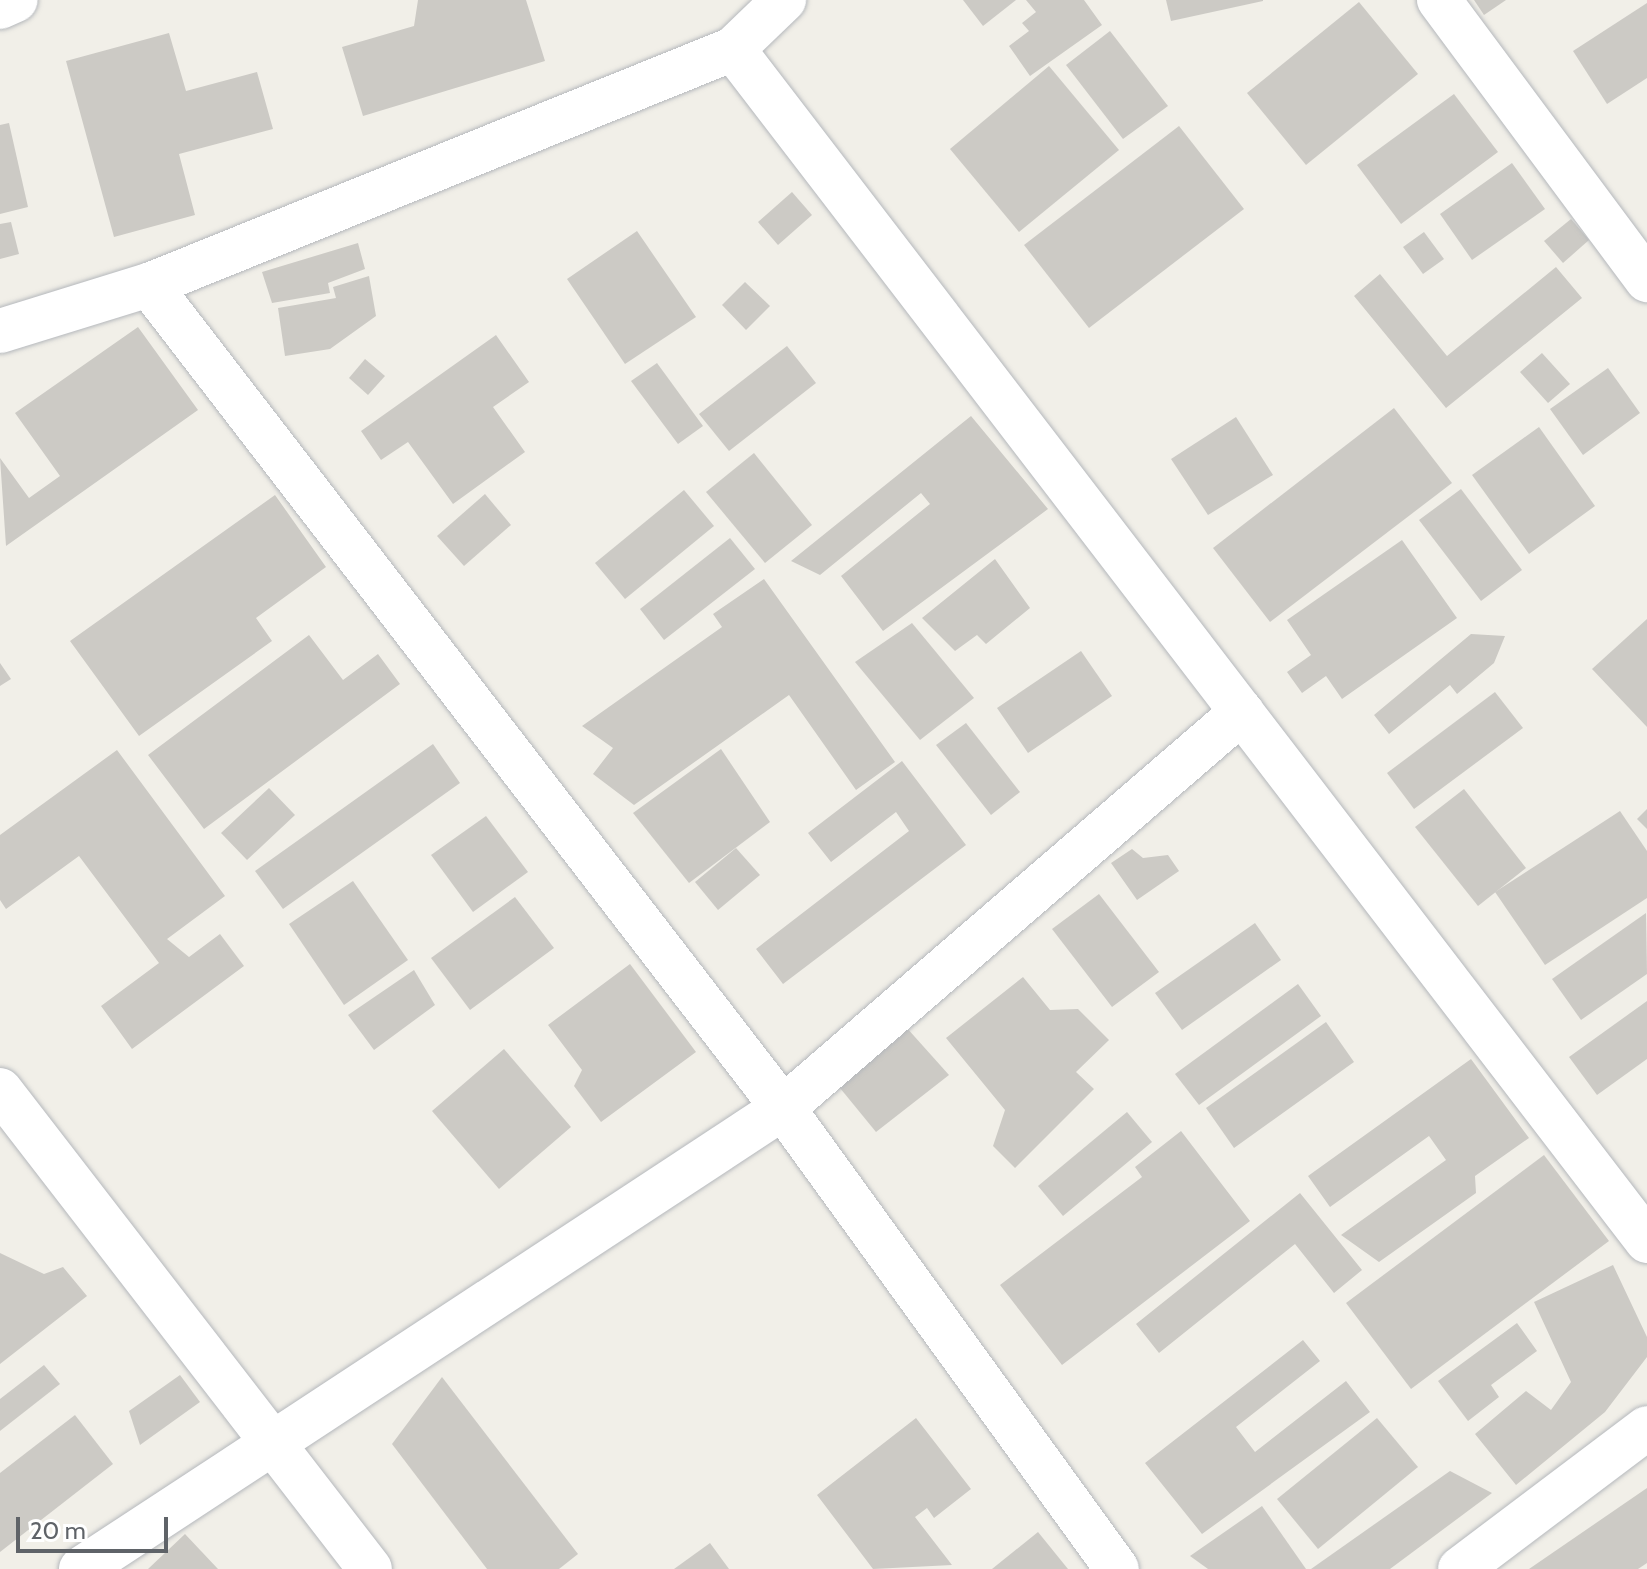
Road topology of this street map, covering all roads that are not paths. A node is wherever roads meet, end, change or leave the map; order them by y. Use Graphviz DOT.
graph roads {
  1 [pos="16,0"];
  2 [pos="784,0"];
  3 [pos="1439,0"];
  4 [pos="0,7"];
  5 [pos="733,49"];
  6 [pos="1647,280"];
  7 [pos="149,285"];
  8 [pos="0,331"];
  9 [pos="1242,712"];
  10 [pos="0,1090"];
  11 [pos="783,1108"];
  12 [pos="1647,1241"];
  13 [pos="1647,1428"];
  14 [pos="271,1438"];
  15 [pos="81,1569"];
  16 [pos="370,1569"];
  17 [pos="1117,1569"];
  18 [pos="1460,1569"];
  1 -- 4 [label="street"];
  2 -- 5 [label="street"];
  3 -- 6 [label="street"];
  5 -- 7 [label="street"];
  5 -- 9 [label="street"];
  7 -- 8 [label="street"];
  7 -- 11 [label="street"];
  9 -- 11 [label="street"];
  9 -- 12 [label="street"];
  10 -- 14 [label="street"];
  11 -- 14 [label="street"];
  11 -- 17 [label="street"];
  13 -- 18 [label="street"];
  14 -- 15 [label="street"];
  14 -- 16 [label="street"];
}
